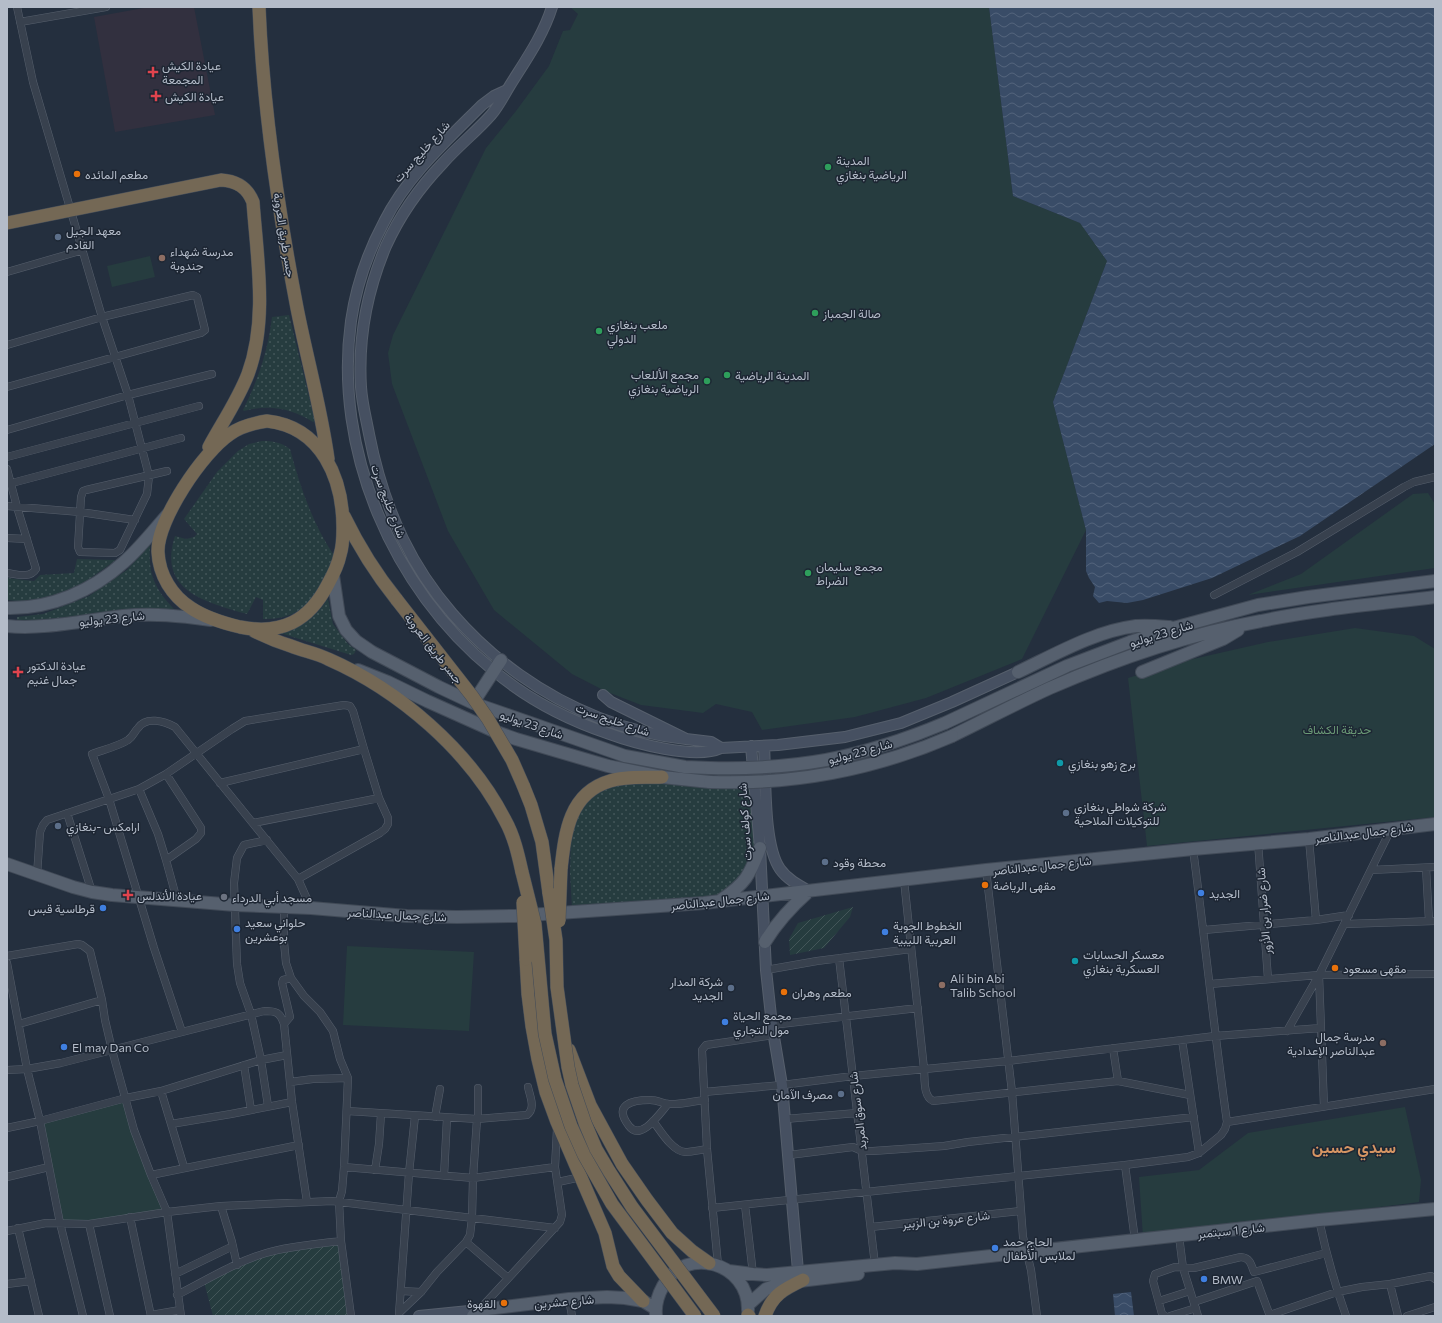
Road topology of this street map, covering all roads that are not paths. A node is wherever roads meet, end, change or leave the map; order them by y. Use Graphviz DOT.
graph roads {
  1 [pos="17,7"];
  2 [pos="106,7"];
  3 [pos="259,7"];
  4 [pos="552,7"];
  5 [pos="95,8"];
  6 [pos="20,22"];
  7 [pos="507,90"];
  8 [pos="71,211"];
  9 [pos="7,223"];
  10 [pos="83,250"];
  11 [pos="7,272"];
  12 [pos="102,317"];
  13 [pos="7,345"];
  14 [pos="114,356"];
  15 [pos="212,374"];
  16 [pos="7,387"];
  17 [pos="128,395"];
  18 [pos="199,406"];
  19 [pos="134,423"];
  20 [pos="7,430"];
  21 [pos="181,438"];
  22 [pos="142,449"];
  23 [pos="7,457"];
  24 [pos="328,461"];
  25 [pos="197,467"];
  26 [pos="7,469"];
  27 [pos="167,471"];
  28 [pos="149,476"];
  29 [pos="1435,476"];
  30 [pos="12,483"];
  31 [pos="7,506"];
  32 [pos="17,506"];
  33 [pos="80,512"];
  34 [pos="170,512"];
  35 [pos="343,513"];
  36 [pos="135,520"];
  37 [pos="7,538"];
  38 [pos="27,539"];
  39 [pos="7,573"];
  40 [pos="333,575"];
  41 [pos="1435,582"];
  42 [pos="1214,595"];
  43 [pos="1435,597"];
  44 [pos="7,608"];
  45 [pos="216,620"];
  46 [pos="1250,623"];
  47 [pos="7,626"];
  48 [pos="1177,627"];
  49 [pos="247,628"];
  50 [pos="501,660"];
  51 [pos="343,666"];
  52 [pos="494,671"];
  53 [pos="1018,672"];
  54 [pos="1142,672"];
  55 [pos="603,695"];
  56 [pos="473,703"];
  57 [pos="686,739"];
  58 [pos="751,746"];
  59 [pos="764,746"];
  60 [pos="721,748"];
  61 [pos="364,749"];
  62 [pos="196,754"];
  63 [pos="166,774"];
  64 [pos="662,777"];
  65 [pos="220,783"];
  66 [pos="139,789"];
  67 [pos="379,798"];
  68 [pos="109,799"];
  69 [pos="67,813"];
  70 [pos="253,823"];
  71 [pos="1435,824"];
  72 [pos="1392,829"];
  73 [pos="1309,839"];
  74 [pos="267,840"];
  75 [pos="1258,842"];
  76 [pos="760,848"];
  77 [pos="1193,848"];
  78 [pos="166,860"];
  79 [pos="7,864"];
  80 [pos="1435,867"];
  81 [pos="1426,868"];
  82 [pos="986,870"];
  83 [pos="1371,870"];
  84 [pos="522,872"];
  85 [pos="37,875"];
  86 [pos="298,879"];
  87 [pos="904,880"];
  88 [pos="808,891"];
  89 [pos="92,892"];
  90 [pos="763,895"];
  91 [pos="139,898"];
  92 [pos="176,900"];
  93 [pos="720,901"];
  94 [pos="235,905"];
  95 [pos="284,908"];
  96 [pos="312,908"];
  97 [pos="1349,915"];
  98 [pos="1316,920"];
  99 [pos="1432,921"];
  100 [pos="1264,924"];
  101 [pos="1345,924"];
  102 [pos="1204,930"];
  103 [pos="556,940"];
  104 [pos="765,942"];
  105 [pos="911,949"];
  106 [pos="7,956"];
  107 [pos="839,958"];
  108 [pos="7,963"];
  109 [pos="766,970"];
  110 [pos="1435,974"];
  111 [pos="1319,975"];
  112 [pos="291,978"];
  113 [pos="1268,980"];
  114 [pos="1210,984"];
  115 [pos="102,1000"];
  116 [pos="918,1008"];
  117 [pos="251,1014"];
  118 [pos="846,1017"];
  119 [pos="19,1024"];
  120 [pos="284,1024"];
  121 [pos="1321,1028"];
  122 [pos="773,1030"];
  123 [pos="1287,1031"];
  124 [pos="182,1032"];
  125 [pos="562,1034"];
  126 [pos="1215,1036"];
  127 [pos="1182,1040"];
  128 [pos="1114,1048"];
  129 [pos="112,1050"];
  130 [pos="287,1055"];
  131 [pos="261,1060"];
  132 [pos="1008,1061"];
  133 [pos="244,1065"];
  134 [pos="27,1069"];
  135 [pos="924,1069"];
  136 [pos="7,1070"];
  137 [pos="853,1076"];
  138 [pos="348,1078"];
  139 [pos="1118,1081"];
  140 [pos="290,1082"];
  141 [pos="782,1085"];
  142 [pos="528,1087"];
  143 [pos="478,1088"];
  144 [pos="440,1089"];
  145 [pos="1435,1089"];
  146 [pos="161,1091"];
  147 [pos="704,1092"];
  148 [pos="1012,1092"];
  149 [pos="1190,1095"];
  150 [pos="126,1098"];
  151 [pos="705,1100"];
  152 [pos="292,1102"];
  153 [pos="668,1104"];
  154 [pos="268,1106"];
  155 [pos="1324,1107"];
  156 [pos="251,1110"];
  157 [pos="347,1111"];
  158 [pos="857,1113"];
  159 [pos="381,1114"];
  160 [pos="415,1116"];
  161 [pos="435,1117"];
  162 [pos="1194,1117"];
  163 [pos="447,1118"];
  164 [pos="477,1119"];
  165 [pos="785,1119"];
  166 [pos="40,1121"];
  167 [pos="653,1121"];
  168 [pos="557,1122"];
  169 [pos="1227,1122"];
  170 [pos="171,1124"];
  171 [pos="7,1128"];
  172 [pos="1014,1137"];
  173 [pos="299,1145"];
  174 [pos="707,1149"];
  175 [pos="862,1151"];
  176 [pos="1198,1153"];
  177 [pos="788,1154"];
  178 [pos="1126,1165"];
  179 [pos="49,1167"];
  180 [pos="184,1167"];
  181 [pos="344,1167"];
  182 [pos="555,1167"];
  183 [pos="375,1170"];
  184 [pos="409,1173"];
  185 [pos="151,1175"];
  186 [pos="444,1176"];
  187 [pos="1017,1176"];
  188 [pos="7,1177"];
  189 [pos="581,1177"];
  190 [pos="473,1178"];
  191 [pos="558,1182"];
  192 [pos="866,1192"];
  193 [pos="793,1200"];
  194 [pos="338,1201"];
  195 [pos="307,1202"];
  196 [pos="745,1205"];
  197 [pos="221,1206"];
  198 [pos="712,1208"];
  199 [pos="1435,1209"];
  200 [pos="406,1210"];
  201 [pos="1021,1211"];
  202 [pos="167,1212"];
  203 [pos="130,1218"];
  204 [pos="472,1218"];
  205 [pos="1319,1220"];
  206 [pos="60,1223"];
  207 [pos="89,1224"];
  208 [pos="871,1227"];
  209 [pos="18,1228"];
  210 [pos="555,1228"];
  211 [pos="7,1231"];
  212 [pos="1179,1236"];
  213 [pos="1135,1240"];
  214 [pos="341,1241"];
  215 [pos="466,1242"];
  216 [pos="233,1246"];
  217 [pos="1027,1252"];
  218 [pos="1326,1253"];
  219 [pos="714,1264"];
  220 [pos="917,1264"];
  221 [pos="237,1265"];
  222 [pos="875,1265"];
  223 [pos="1183,1268"];
  224 [pos="729,1271"];
  225 [pos="1254,1272"];
  226 [pos="175,1274"];
  227 [pos="753,1274"];
  228 [pos="800,1276"];
  229 [pos="508,1278"];
  230 [pos="1435,1279"];
  231 [pos="31,1281"];
  232 [pos="1257,1281"];
  233 [pos="7,1284"];
  234 [pos="1390,1284"];
  235 [pos="401,1290"];
  236 [pos="1190,1291"];
  237 [pos="421,1292"];
  238 [pos="1337,1292"];
  239 [pos="177,1295"];
  240 [pos="569,1299"];
  241 [pos="643,1301"];
  242 [pos="1159,1301"];
  243 [pos="1195,1305"];
  244 [pos="1435,1307"];
  245 [pos="180,1313"];
  246 [pos="476,1313"];
  247 [pos="656,1313"];
  248 [pos="748,1313"];
  249 [pos="399,1314"];
  250 [pos="1164,1315"];
  251 [pos="39,1316"];
  252 [pos="83,1316"];
  253 [pos="110,1316"];
  254 [pos="151,1316"];
  255 [pos="351,1316"];
  256 [pos="419,1316"];
  257 [pos="572,1316"];
  258 [pos="695,1316"];
  259 [pos="714,1316"];
  260 [pos="765,1316"];
  261 [pos="1037,1316"];
  262 [pos="1198,1316"];
  263 [pos="1270,1316"];
  264 [pos="1346,1316"];
  265 [pos="1398,1316"];
  266 [pos="1407,1316"];
  1 -- 6 [label="street"];
  2 -- 5 [label="street"];
  3 -- 24 [label="highway, جسر طريق العروبة"];
  4 -- 7 [label="main road, شارع خليج سرت"];
  5 -- 6 [label="street"];
  6 -- 8 [label="street"];
  7 -- 50 [label="main road, شارع خليج سرت"];
  7 -- 52 [label="main road, شارع خليج سرت"];
  8 -- 9 [label="highway"];
  8 -- 10 [label="street"];
  8 -- 25 [label="highway"];
  10 -- 11 [label="street"];
  10 -- 12 [label="street"];
  12 -- 13 [label="street"];
  12 -- 14 [label="street"];
  12 -- 14 [label="street"];
  14 -- 16 [label="street"];
  14 -- 17 [label="street"];
  15 -- 17 [label="street"];
  17 -- 19 [label="street"];
  17 -- 20 [label="street"];
  18 -- 19 [label="street"];
  19 -- 22 [label="street"];
  19 -- 23 [label="street"];
  21 -- 22 [label="street"];
  22 -- 28 [label="street"];
  22 -- 30 [label="street"];
  24 -- 25 [label="highway"];
  24 -- 35 [label="highway"];
  25 -- 34 [label="highway"];
  26 -- 30 [label="street"];
  27 -- 28 [label="street"];
  28 -- 33 [label="street"];
  28 -- 36 [label="street"];
  29 -- 42 [label="street"];
  30 -- 32 [label="street"];
  31 -- 32 [label="street"];
  32 -- 33 [label="street"];
  32 -- 38 [label="street"];
  33 -- 36 [label="street"];
  33 -- 36 [label="street"];
  34 -- 44 [label="main road"];
  34 -- 45 [label="highway"];
  35 -- 40 [label="highway"];
  35 -- 103 [label="highway, جسر طريق العروبة, bridge"];
  37 -- 38 [label="street"];
  38 -- 39 [label="street"];
  40 -- 49 [label="highway"];
  40 -- 56 [label="main road, شارع 23 يوليو"];
  41 -- 48 [label="main road, شارع 23 يوليو"];
  43 -- 46 [label="main road, شارع 23 يوليو"];
  45 -- 47 [label="main road, شارع 23 يوليو"];
  45 -- 49 [label="highway"];
  46 -- 54 [label="main road"];
  46 -- 64 [label="main road, شارع 23 يوليو, bridge"];
  48 -- 53 [label="main road"];
  48 -- 56 [label="main road, شارع 23 يوليو, bridge"];
  49 -- 51 [label="highway"];
  50 -- 52 [label="main road"];
  50 -- 57 [label="main road, شارع خليج سرت"];
  51 -- 64 [label="main road, شارع 23 يوليو"];
  51 -- 84 [label="highway"];
  52 -- 56 [label="main road"];
  52 -- 60 [label="main road, شارع خليج سرت"];
  53 -- 59 [label="main road, شارع خليج سرت"];
  55 -- 57 [label="main road"];
  57 -- 60 [label="main road, شارع خليج سرت"];
  58 -- 59 [label="main road, شارع خليج سرت"];
  58 -- 60 [label="main road, شارع خليج سرت"];
  58 -- 76 [label="main road, شارع كولف سرت"];
  59 -- 88 [label="main road"];
  61 -- 62 [label="street"];
  61 -- 65 [label="street"];
  61 -- 67 [label="street"];
  62 -- 63 [label="street"];
  62 -- 65 [label="street"];
  62 -- 68 [label="street"];
  63 -- 66 [label="street"];
  63 -- 78 [label="street"];
  64 -- 103 [label="highway, bridge"];
  65 -- 70 [label="street"];
  66 -- 68 [label="street"];
  66 -- 78 [label="street"];
  67 -- 70 [label="street"];
  67 -- 86 [label="street"];
  68 -- 69 [label="street"];
  68 -- 91 [label="street"];
  69 -- 85 [label="street"];
  69 -- 89 [label="street"];
  70 -- 74 [label="street"];
  71 -- 72 [label="main road, شارع جمال عبدالناصر"];
  72 -- 73 [label="main road, شارع جمال عبدالناصر"];
  72 -- 83 [label="street"];
  73 -- 75 [label="main road, شارع جمال عبدالناصر"];
  73 -- 98 [label="street"];
  74 -- 86 [label="street"];
  74 -- 94 [label="street"];
  75 -- 77 [label="main road, شارع جمال عبدالناصر"];
  75 -- 100 [label="street, شارع ضرار بن الأزور"];
  76 -- 90 [label="main road, شارع كولف سرت"];
  76 -- 93 [label="main road"];
  77 -- 82 [label="main road, شارع جمال عبدالناصر"];
  77 -- 102 [label="street"];
  78 -- 92 [label="street"];
  79 -- 85 [label="main road, شارع جمال عبدالناصر"];
  80 -- 81 [label="street"];
  81 -- 83 [label="street"];
  81 -- 99 [label="street"];
  82 -- 87 [label="main road, شارع جمال عبدالناصر"];
  82 -- 132 [label="street"];
  83 -- 97 [label="street"];
  84 -- 168 [label="highway, bridge"];
  84 -- 258 [label="highway, bridge"];
  85 -- 89 [label="main road, شارع جمال عبدالناصر"];
  86 -- 96 [label="street"];
  87 -- 88 [label="main road, شارع جمال عبدالناصر"];
  87 -- 105 [label="street"];
  88 -- 90 [label="main road, شارع جمال عبدالناصر"];
  88 -- 104 [label="main road"];
  89 -- 91 [label="main road, شارع جمال عبدالناصر"];
  90 -- 93 [label="main road, شارع جمال عبدالناصر"];
  90 -- 104 [label="main road, شارع كولف سرت"];
  91 -- 92 [label="main road, شارع جمال عبدالناصر"];
  91 -- 124 [label="street"];
  92 -- 94 [label="main road, شارع جمال عبدالناصر"];
  93 -- 96 [label="main road, شارع جمال عبدالناصر"];
  94 -- 95 [label="main road, شارع جمال عبدالناصر"];
  94 -- 117 [label="street"];
  95 -- 96 [label="main road, شارع جمال عبدالناصر"];
  95 -- 112 [label="street"];
  97 -- 98 [label="street"];
  97 -- 101 [label="street"];
  98 -- 100 [label="street"];
  99 -- 101 [label="street"];
  100 -- 102 [label="street"];
  100 -- 113 [label="street, شارع ضرار بن الأزور"];
  101 -- 111 [label="street"];
  102 -- 114 [label="street"];
  103 -- 125 [label="highway, bridge"];
  104 -- 109 [label="main road, شارع كولف سرت"];
  105 -- 107 [label="street"];
  105 -- 116 [label="street"];
  106 -- 115 [label="street"];
  107 -- 109 [label="street"];
  107 -- 118 [label="street, شارع سوق المربد"];
  108 -- 119 [label="street"];
  109 -- 122 [label="main road, شارع كولف سرت"];
  110 -- 111 [label="street"];
  111 -- 113 [label="street"];
  111 -- 121 [label="street"];
  111 -- 123 [label="street"];
  112 -- 120 [label="street"];
  112 -- 138 [label="street"];
  113 -- 114 [label="street"];
  114 -- 126 [label="street"];
  115 -- 119 [label="street"];
  115 -- 129 [label="street"];
  116 -- 118 [label="street"];
  116 -- 135 [label="street"];
  117 -- 120 [label="street"];
  117 -- 124 [label="street"];
  117 -- 131 [label="street"];
  118 -- 122 [label="street"];
  118 -- 137 [label="street, شارع سوق المربد"];
  119 -- 134 [label="street"];
  120 -- 130 [label="street"];
  121 -- 123 [label="street"];
  121 -- 155 [label="street"];
  122 -- 141 [label="main road, شارع كولف سرت"];
  122 -- 147 [label="street"];
  123 -- 126 [label="street"];
  124 -- 129 [label="street"];
  125 -- 219 [label="highway, bridge"];
  125 -- 259 [label="highway, bridge"];
  126 -- 127 [label="street"];
  126 -- 169 [label="street"];
  127 -- 128 [label="street"];
  127 -- 149 [label="street"];
  128 -- 132 [label="street"];
  128 -- 139 [label="street"];
  129 -- 134 [label="street"];
  129 -- 150 [label="street"];
  130 -- 131 [label="street"];
  130 -- 140 [label="street"];
  131 -- 133 [label="street"];
  131 -- 154 [label="street"];
  132 -- 135 [label="street"];
  132 -- 148 [label="street"];
  133 -- 146 [label="street"];
  133 -- 156 [label="street"];
  134 -- 136 [label="street"];
  134 -- 166 [label="street"];
  135 -- 137 [label="street"];
  135 -- 148 [label="street"];
  137 -- 141 [label="street"];
  137 -- 158 [label="street, شارع سوق المربد"];
  138 -- 140 [label="street"];
  138 -- 157 [label="street"];
  139 -- 148 [label="street"];
  139 -- 149 [label="street"];
  140 -- 152 [label="street"];
  141 -- 147 [label="street"];
  141 -- 165 [label="main road, شارع كولف سرت"];
  142 -- 164 [label="street"];
  143 -- 164 [label="street"];
  144 -- 161 [label="street"];
  145 -- 155 [label="street"];
  146 -- 150 [label="street"];
  146 -- 170 [label="street"];
  147 -- 151 [label="street"];
  148 -- 172 [label="street"];
  149 -- 162 [label="street"];
  150 -- 166 [label="street"];
  150 -- 185 [label="street"];
  151 -- 153 [label="street"];
  151 -- 174 [label="street"];
  152 -- 154 [label="street"];
  152 -- 173 [label="street"];
  153 -- 167 [label="street"];
  153 -- 167 [label="street"];
  154 -- 156 [label="street"];
  155 -- 169 [label="street"];
  156 -- 170 [label="street"];
  157 -- 159 [label="street"];
  157 -- 181 [label="street"];
  158 -- 165 [label="street"];
  158 -- 175 [label="street, شارع سوق المربد"];
  159 -- 160 [label="street"];
  159 -- 183 [label="street"];
  160 -- 161 [label="street"];
  160 -- 184 [label="street"];
  161 -- 163 [label="street"];
  162 -- 172 [label="street"];
  162 -- 176 [label="street"];
  163 -- 164 [label="street"];
  163 -- 186 [label="street"];
  164 -- 190 [label="street"];
  165 -- 177 [label="main road, شارع كولف سرت"];
  166 -- 171 [label="street"];
  166 -- 179 [label="street"];
  167 -- 174 [label="street"];
  168 -- 182 [label="street"];
  168 -- 189 [label="highway"];
  169 -- 176 [label="street"];
  170 -- 180 [label="street"];
  172 -- 175 [label="street"];
  172 -- 187 [label="street"];
  173 -- 180 [label="street"];
  173 -- 195 [label="street"];
  174 -- 198 [label="street"];
  175 -- 177 [label="street"];
  175 -- 192 [label="street, شارع سوق المربد"];
  176 -- 178 [label="street"];
  177 -- 193 [label="main road, شارع كولف سرت"];
  178 -- 187 [label="street"];
  178 -- 213 [label="street"];
  179 -- 188 [label="street"];
  179 -- 206 [label="street"];
  180 -- 185 [label="street"];
  181 -- 183 [label="street"];
  181 -- 194 [label="street"];
  182 -- 190 [label="street"];
  182 -- 191 [label="street"];
  183 -- 184 [label="street"];
  184 -- 186 [label="street"];
  184 -- 200 [label="street"];
  185 -- 202 [label="street"];
  186 -- 190 [label="street"];
  187 -- 192 [label="street"];
  187 -- 201 [label="street"];
  189 -- 191 [label="street"];
  189 -- 241 [label="highway"];
  190 -- 204 [label="street"];
  191 -- 210 [label="street"];
  192 -- 193 [label="street"];
  192 -- 208 [label="street, شارع سوق المربد"];
  193 -- 196 [label="street"];
  193 -- 228 [label="main road, شارع كولف سرت"];
  194 -- 195 [label="street"];
  194 -- 200 [label="street"];
  194 -- 214 [label="street"];
  195 -- 197 [label="street"];
  196 -- 198 [label="street"];
  196 -- 227 [label="street"];
  197 -- 202 [label="street"];
  197 -- 216 [label="street"];
  198 -- 219 [label="street"];
  199 -- 205 [label="main road, شارع 1 سبتمبر"];
  200 -- 204 [label="street"];
  200 -- 235 [label="street"];
  201 -- 208 [label="street, شارع عروة بن الزبير"];
  201 -- 217 [label="street"];
  202 -- 203 [label="street"];
  202 -- 226 [label="street"];
  203 -- 207 [label="street"];
  203 -- 254 [label="street"];
  204 -- 210 [label="street"];
  204 -- 215 [label="street"];
  205 -- 212 [label="main road, شارع 1 سبتمبر"];
  205 -- 218 [label="street"];
  206 -- 207 [label="street"];
  206 -- 209 [label="street"];
  206 -- 252 [label="street"];
  207 -- 253 [label="street"];
  208 -- 222 [label="street, شارع سوق المربد"];
  209 -- 211 [label="street"];
  209 -- 231 [label="street"];
  210 -- 229 [label="street"];
  212 -- 213 [label="main road, شارع 1 سبتمبر"];
  212 -- 223 [label="street"];
  213 -- 217 [label="main road, شارع 1 سبتمبر"];
  214 -- 221 [label="street"];
  214 -- 255 [label="street"];
  215 -- 229 [label="street"];
  215 -- 237 [label="street"];
  216 -- 221 [label="street"];
  216 -- 226 [label="street"];
  217 -- 220 [label="main road, شارع 1 سبتمبر"];
  217 -- 261 [label="street"];
  218 -- 225 [label="street"];
  218 -- 238 [label="street"];
  219 -- 224 [label="main road"];
  219 -- 247 [label="main road"];
  220 -- 222 [label="main road"];
  220 -- 228 [label="main road"];
  221 -- 239 [label="street"];
  222 -- 228 [label="main road"];
  223 -- 225 [label="street"];
  223 -- 236 [label="street"];
  223 -- 242 [label="street"];
  224 -- 227 [label="main road"];
  224 -- 248 [label="main road"];
  225 -- 232 [label="street"];
  226 -- 239 [label="street"];
  227 -- 228 [label="main road"];
  228 -- 248 [label="main road"];
  228 -- 260 [label="highway"];
  229 -- 246 [label="street"];
  230 -- 234 [label="street"];
  231 -- 233 [label="street"];
  231 -- 251 [label="street"];
  232 -- 243 [label="street"];
  232 -- 263 [label="street"];
  234 -- 238 [label="street"];
  234 -- 265 [label="street"];
  235 -- 237 [label="street"];
  235 -- 249 [label="street"];
  236 -- 242 [label="street"];
  236 -- 243 [label="street"];
  237 -- 249 [label="street"];
  238 -- 263 [label="street"];
  238 -- 264 [label="street"];
  239 -- 245 [label="street"];
  240 -- 241 [label="main road, شارع عشرين"];
  240 -- 246 [label="main road, شارع عشرين"];
  240 -- 257 [label="street"];
  241 -- 247 [label="main road, شارع عشرين"];
  242 -- 250 [label="street"];
  243 -- 250 [label="street"];
  243 -- 262 [label="street"];
  244 -- 266 [label="street"];
  245 -- 254 [label="street"];
  246 -- 256 [label="main road"];
}
